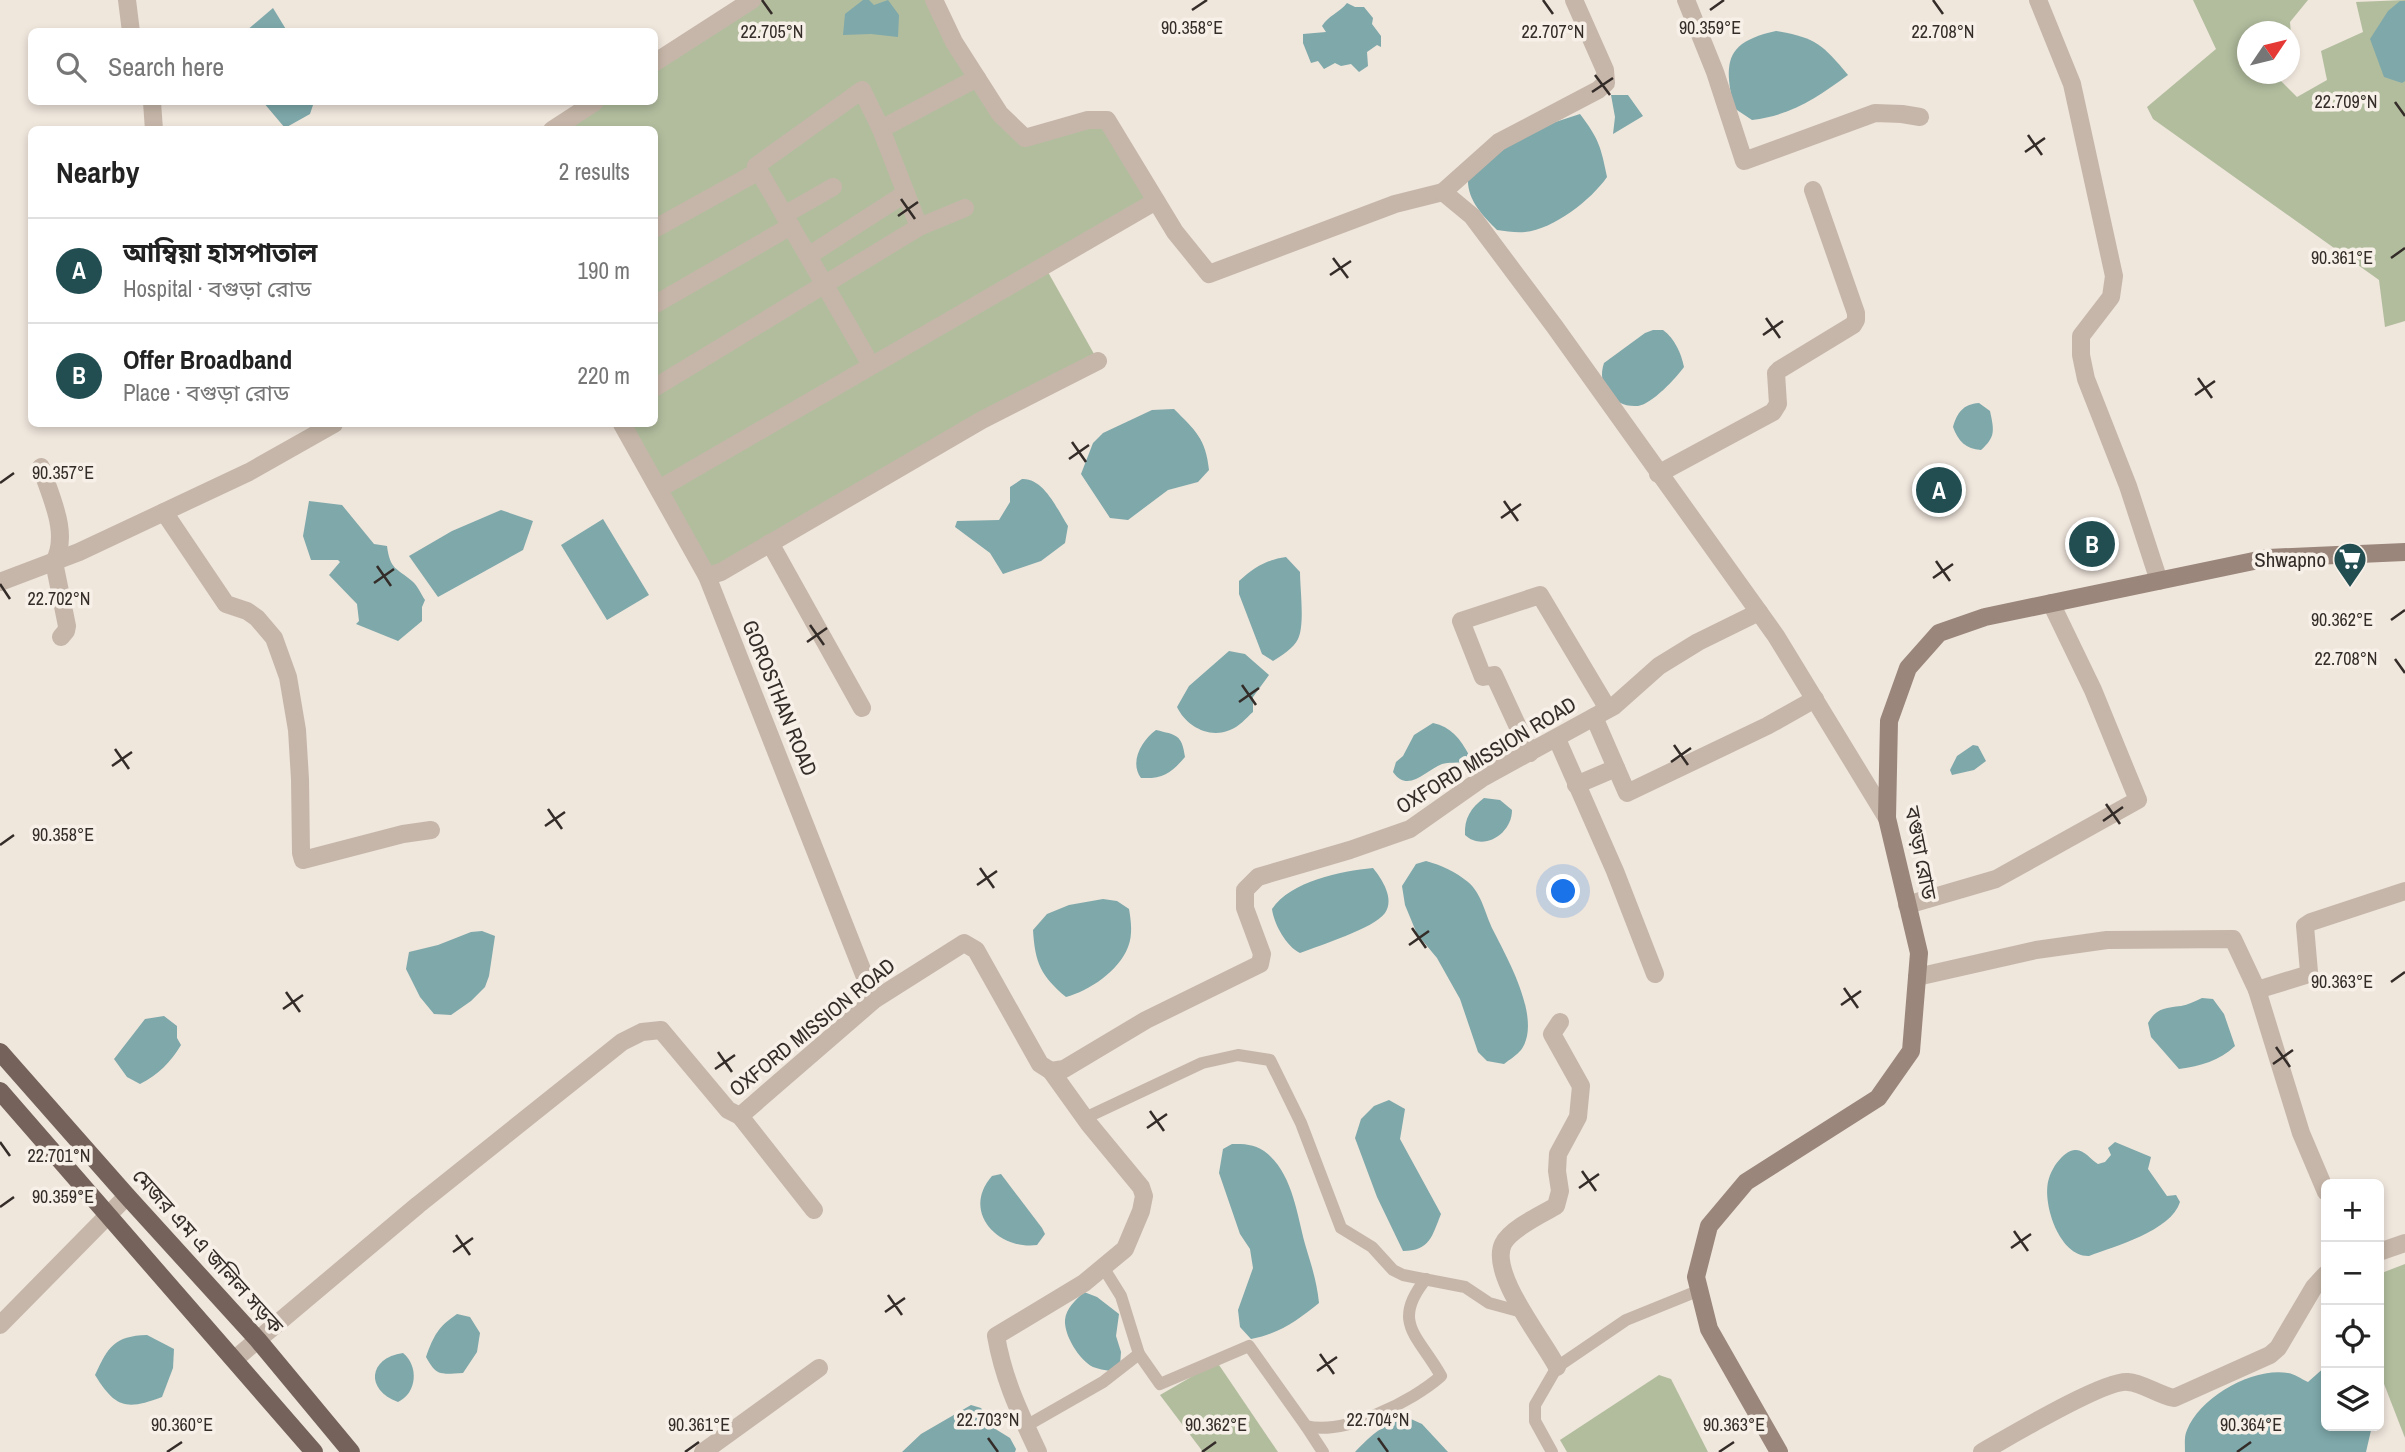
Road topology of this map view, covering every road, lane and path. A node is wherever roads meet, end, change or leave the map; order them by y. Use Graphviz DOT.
graph roads {
  1 [pos="127,0"];
  2 [pos="752,0"];
  3 [pos="934,0"];
  4 [pos="1574,0"];
  5 [pos="1686,0"];
  6 [pos="2038,0"];
  7 [pos="130,28"];
  8 [pos="658,60"];
  9 [pos="977,78"];
  10 [pos="152,105"];
  11 [pos="590,105"];
  12 [pos="1920,117"];
  13 [pos="154,126"];
  14 [pos="558,126"];
  15 [pos="881,129"];
  16 [pos="759,171"];
  17 [pos="833,187"];
  18 [pos="1813,190"];
  19 [pos="1443,192"];
  20 [pos="906,193"];
  21 [pos="1156,201"];
  22 [pos="965,208"];
  23 [pos="788,221"];
  24 [pos="658,227"];
  25 [pos="919,227"];
  26 [pos="808,256"];
  27 [pos="825,285"];
  28 [pos="658,302"];
  29 [pos="1098,361"];
  30 [pos="871,365"];
  31 [pos="658,386"];
  32 [pos="329,427"];
  33 [pos="624,427"];
  34 [pos="41,467"];
  35 [pos="1658,474"];
  36 [pos="659,489"];
  37 [pos="164,512"];
  38 [pos="770,543"];
  39 [pos="2405,552"];
  40 [pos="54,562"];
  41 [pos="707,576"];
  42 [pos="2159,581"];
  43 [pos="0,582"];
  44 [pos="2051,603"];
  45 [pos="1759,612"];
  46 [pos="61,637"];
  47 [pos="1815,699"];
  48 [pos="862,708"];
  49 [pos="1601,713"];
  50 [pos="1557,739"];
  51 [pos="1530,753"];
  52 [pos="1616,768"];
  53 [pos="1576,785"];
  54 [pos="1887,818"];
  55 [pos="431,830"];
  56 [pos="2405,891"];
  57 [pos="1908,905"];
  58 [pos="1655,974"];
  59 [pos="1917,977"];
  60 [pos="2257,990"];
  61 [pos="874,1000"];
  62 [pos="1560,1022"];
  63 [pos="0,1052"];
  64 [pos="1051,1071"];
  65 [pos="0,1091"];
  66 [pos="740,1115"];
  67 [pos="1085,1118"];
  68 [pos="2321,1180"];
  69 [pos="127,1196"];
  70 [pos="814,1210"];
  71 [pos="108,1217"];
  72 [pos="2405,1242"];
  73 [pos="2384,1250"];
  74 [pos="1103,1267"];
  75 [pos="1426,1279"];
  76 [pos="2321,1279"];
  77 [pos="1700,1290"];
  78 [pos="1522,1312"];
  79 [pos="0,1325"];
  80 [pos="258,1340"];
  81 [pos="1139,1354"];
  82 [pos="235,1359"];
  83 [pos="1557,1367"];
  84 [pos="819,1368"];
  85 [pos="1026,1426"];
  86 [pos="1306,1426"];
  87 [pos="314,1452"];
  88 [pos="351,1452"];
  89 [pos="703,1452"];
  90 [pos="1038,1452"];
  91 [pos="1323,1452"];
  92 [pos="1552,1452"];
  93 [pos="1779,1452"];
  94 [pos="1982,1452"];
  1 -- 7 [label="street"];
  2 -- 8 [label="street"];
  3 -- 9 [label="street"];
  4 -- 19 [label="street"];
  5 -- 12 [label="street"];
  6 -- 42 [label="street"];
  9 -- 15 [label="street"];
  9 -- 21 [label="street"];
  10 -- 13 [label="street"];
  11 -- 14 [label="street"];
  15 -- 16 [label="street"];
  15 -- 20 [label="street"];
  16 -- 23 [label="street"];
  16 -- 24 [label="street"];
  17 -- 23 [label="street"];
  18 -- 35 [label="street"];
  19 -- 21 [label="street"];
  19 -- 35 [label="street"];
  20 -- 25 [label="street"];
  20 -- 26 [label="street"];
  21 -- 30 [label="street"];
  22 -- 25 [label="street"];
  23 -- 26 [label="street"];
  23 -- 28 [label="street"];
  25 -- 27 [label="street"];
  26 -- 27 [label="street"];
  27 -- 30 [label="street"];
  27 -- 31 [label="street"];
  29 -- 38 [label="street"];
  30 -- 36 [label="street"];
  32 -- 37 [label="street"];
  33 -- 36 [label="street, GOROSTHAN ROAD"];
  34 -- 40 [label="street"];
  35 -- 45 [label="street"];
  36 -- 41 [label="street, GOROSTHAN ROAD"];
  37 -- 40 [label="street"];
  37 -- 55 [label="street"];
  38 -- 41 [label="street"];
  38 -- 48 [label="street"];
  39 -- 42 [label="main road, বগুড়া রোড"];
  40 -- 43 [label="street"];
  40 -- 46 [label="street"];
  41 -- 61 [label="street, GOROSTHAN ROAD"];
  42 -- 44 [label="main road, বগুড়া রোড"];
  44 -- 54 [label="main road, বগুড়া রোড"];
  44 -- 57 [label="street"];
  45 -- 47 [label="street"];
  45 -- 49 [label="street, OXFORD MISSION ROAD"];
  47 -- 52 [label="street"];
  47 -- 54 [label="street"];
  49 -- 50 [label="street, OXFORD MISSION ROAD"];
  49 -- 51 [label="street"];
  49 -- 52 [label="street"];
  50 -- 51 [label="street, OXFORD MISSION ROAD"];
  50 -- 53 [label="street"];
  51 -- 64 [label="street, OXFORD MISSION ROAD"];
  52 -- 53 [label="street"];
  53 -- 58 [label="street"];
  54 -- 57 [label="main road, বগুড়া রোড"];
  56 -- 60 [label="street"];
  57 -- 59 [label="main road, বগুড়া রোড"];
  59 -- 60 [label="street"];
  59 -- 77 [label="main road, বগুড়া রোড"];
  60 -- 68 [label="street"];
  61 -- 64 [label="street, OXFORD MISSION ROAD"];
  61 -- 66 [label="street, OXFORD MISSION ROAD"];
  62 -- 78 [label="street"];
  63 -- 69 [label="main road, মেজর এম এ জলিল সড়ক"];
  64 -- 67 [label="street"];
  65 -- 71 [label="main road"];
  66 -- 70 [label="street"];
  66 -- 80 [label="street, OXFORD MISSION ROAD"];
  67 -- 74 [label="street"];
  67 -- 75 [label="lane"];
  69 -- 71 [label="street"];
  69 -- 80 [label="main road, মেজর এম এ জলিল সড়ক"];
  71 -- 79 [label="street"];
  71 -- 82 [label="main road"];
  72 -- 73 [label="street"];
  74 -- 81 [label="lane"];
  74 -- 85 [label="street"];
  75 -- 78 [label="lane"];
  75 -- 86 [label="lane"];
  76 -- 94 [label="street"];
  77 -- 83 [label="lane"];
  77 -- 93 [label="main road, বগুড়া রোড"];
  78 -- 83 [label="street"];
  80 -- 82 [label="street, OXFORD MISSION ROAD"];
  80 -- 88 [label="main road, মেজর এম এ জলিল সড়ক"];
  81 -- 85 [label="lane"];
  81 -- 86 [label="lane"];
  82 -- 87 [label="main road"];
  83 -- 92 [label="lane"];
  84 -- 89 [label="street"];
  85 -- 90 [label="street"];
  86 -- 91 [label="lane"];
}
